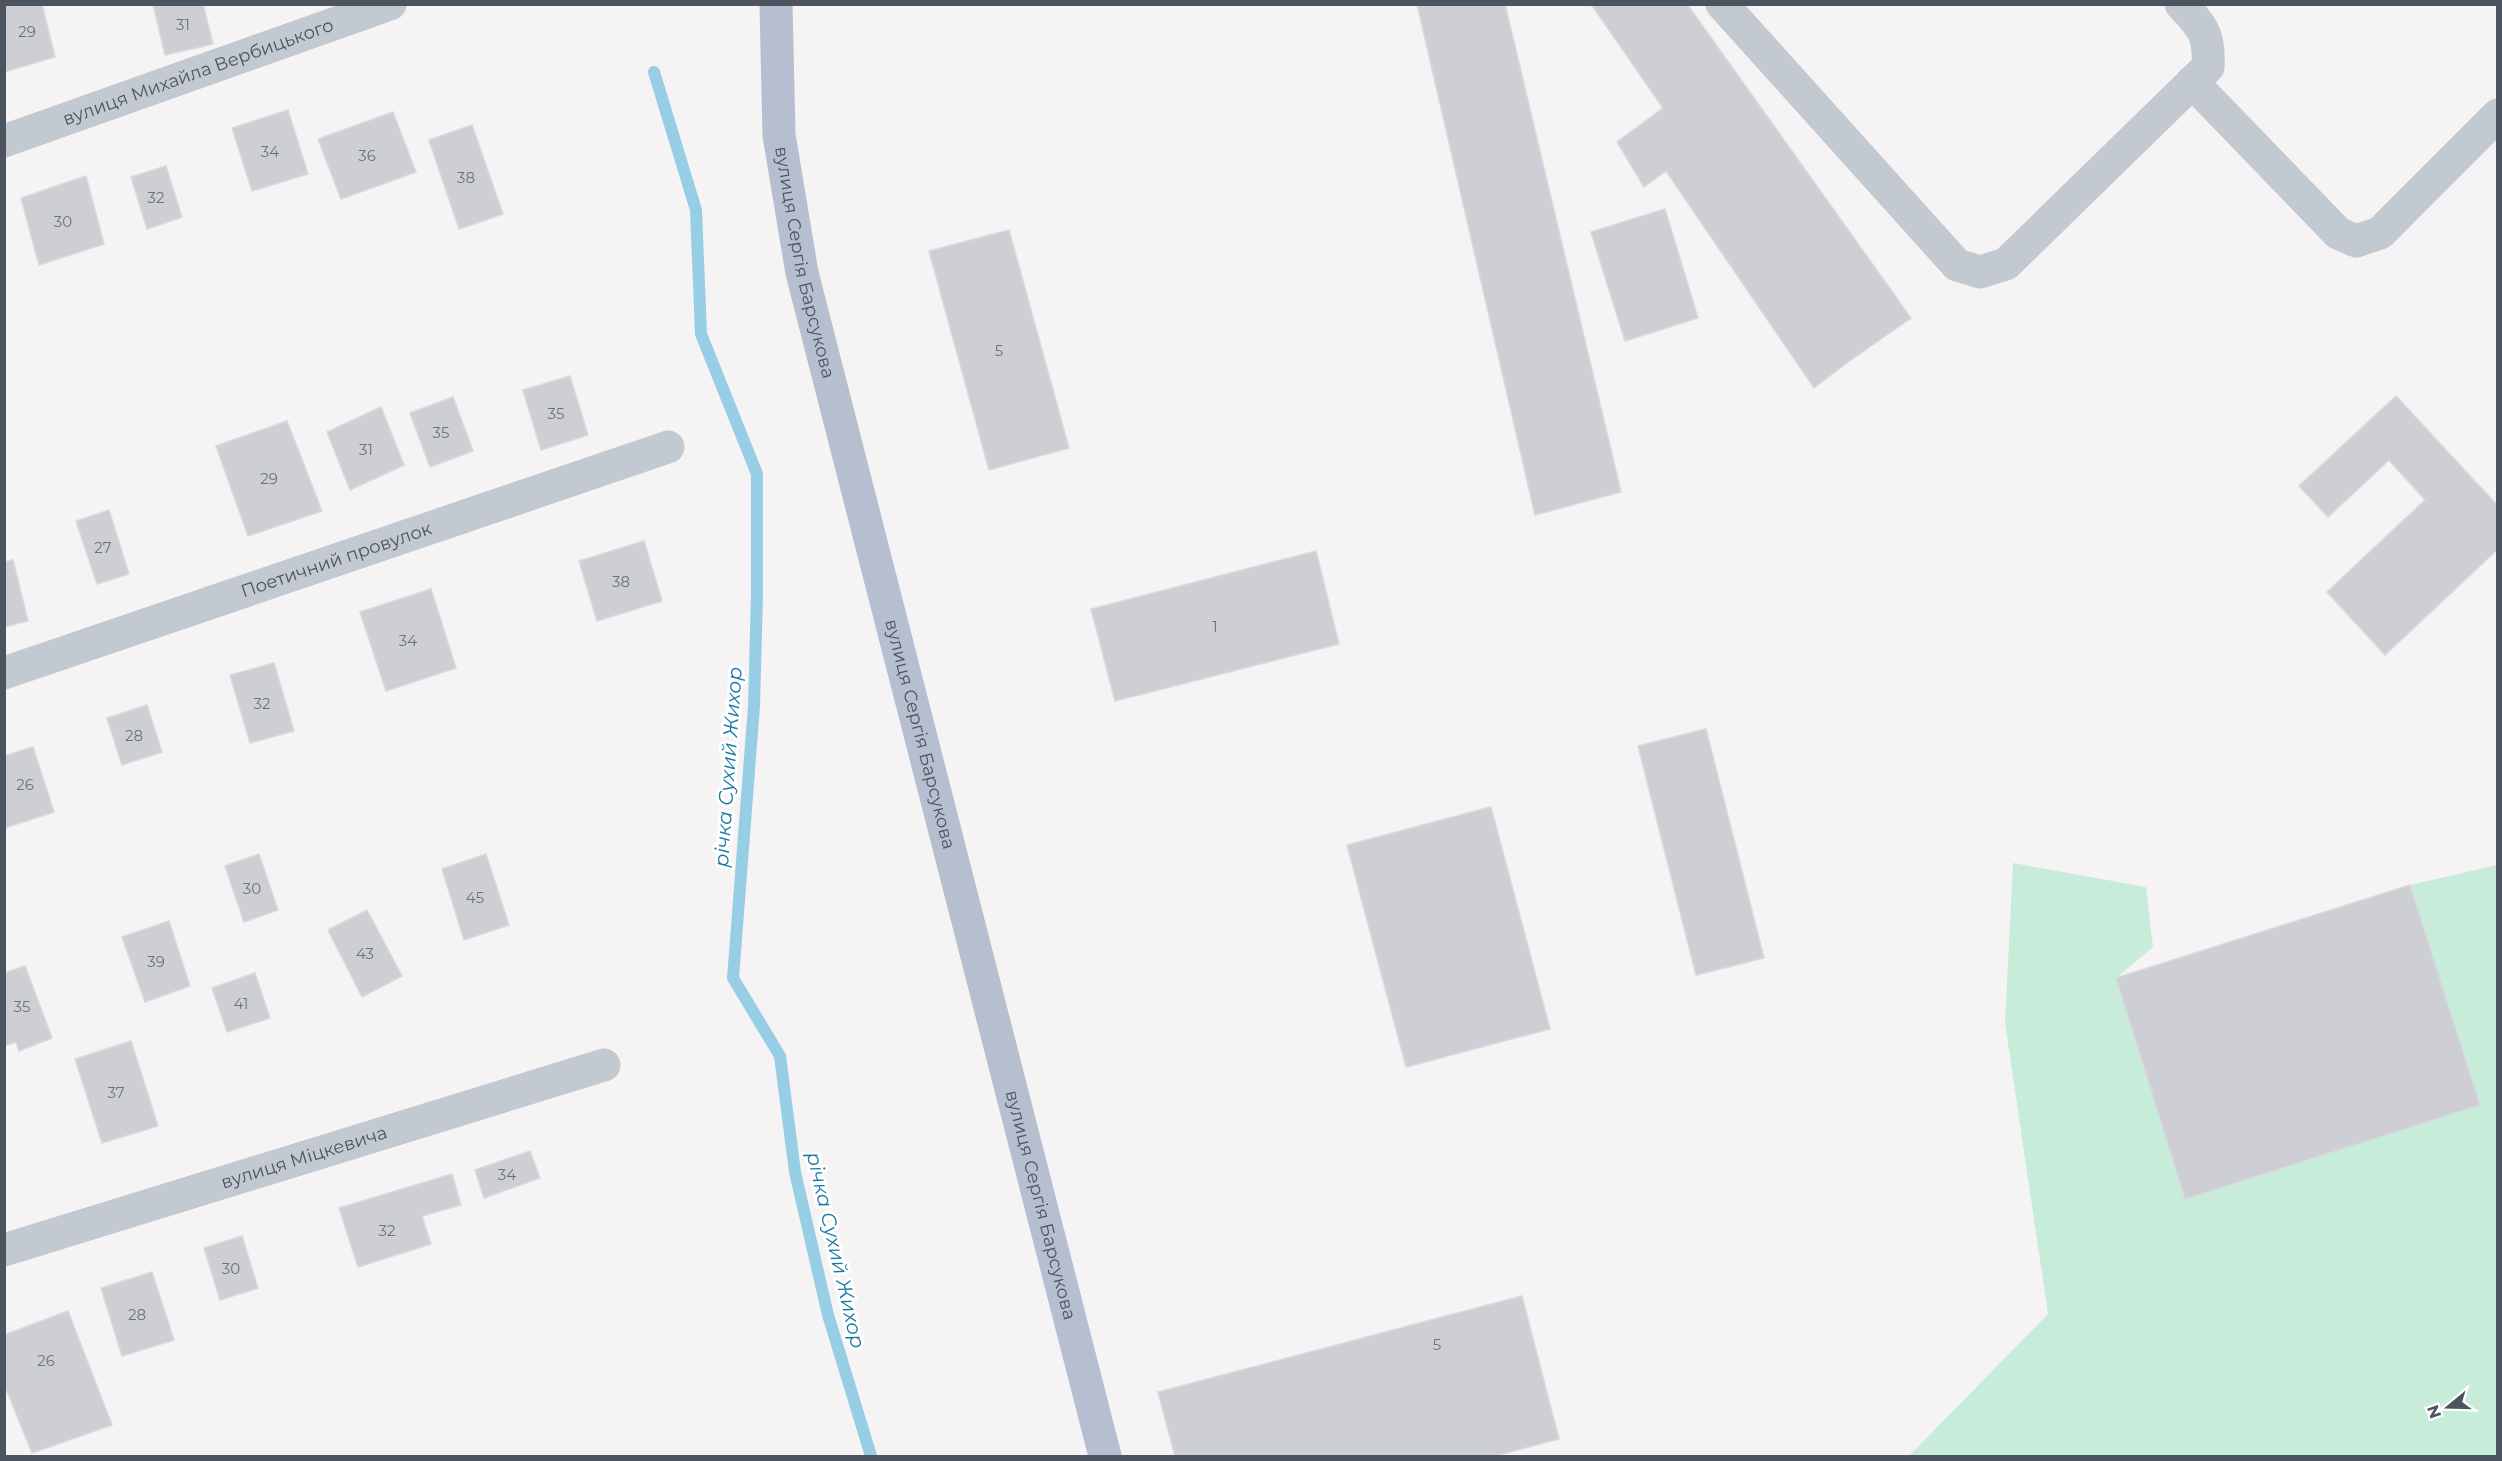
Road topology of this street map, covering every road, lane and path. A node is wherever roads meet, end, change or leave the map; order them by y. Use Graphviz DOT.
graph roads {
  1 [pos="390,4"];
  2 [pos="776,4"];
  3 [pos="1722,4"];
  4 [pos="2181,4"];
  5 [pos="2192,82"];
  6 [pos="2498,115"];
  7 [pos="4,141"];
  8 [pos="668,447"];
  9 [pos="4,673"];
  10 [pos="604,1065"];
  11 [pos="4,1250"];
  12 [pos="1105,1456"];
  1 -- 7 [label="street, вулиця Михайла Вербицького"];
  2 -- 12 [label="main road, вулиця Сергія Барсукова"];
  3 -- 5 [label="street"];
  4 -- 5 [label="street"];
  5 -- 6 [label="street"];
  8 -- 9 [label="street, Поетичний провулок"];
  10 -- 11 [label="street, вулиця Міцкевича"];
}
